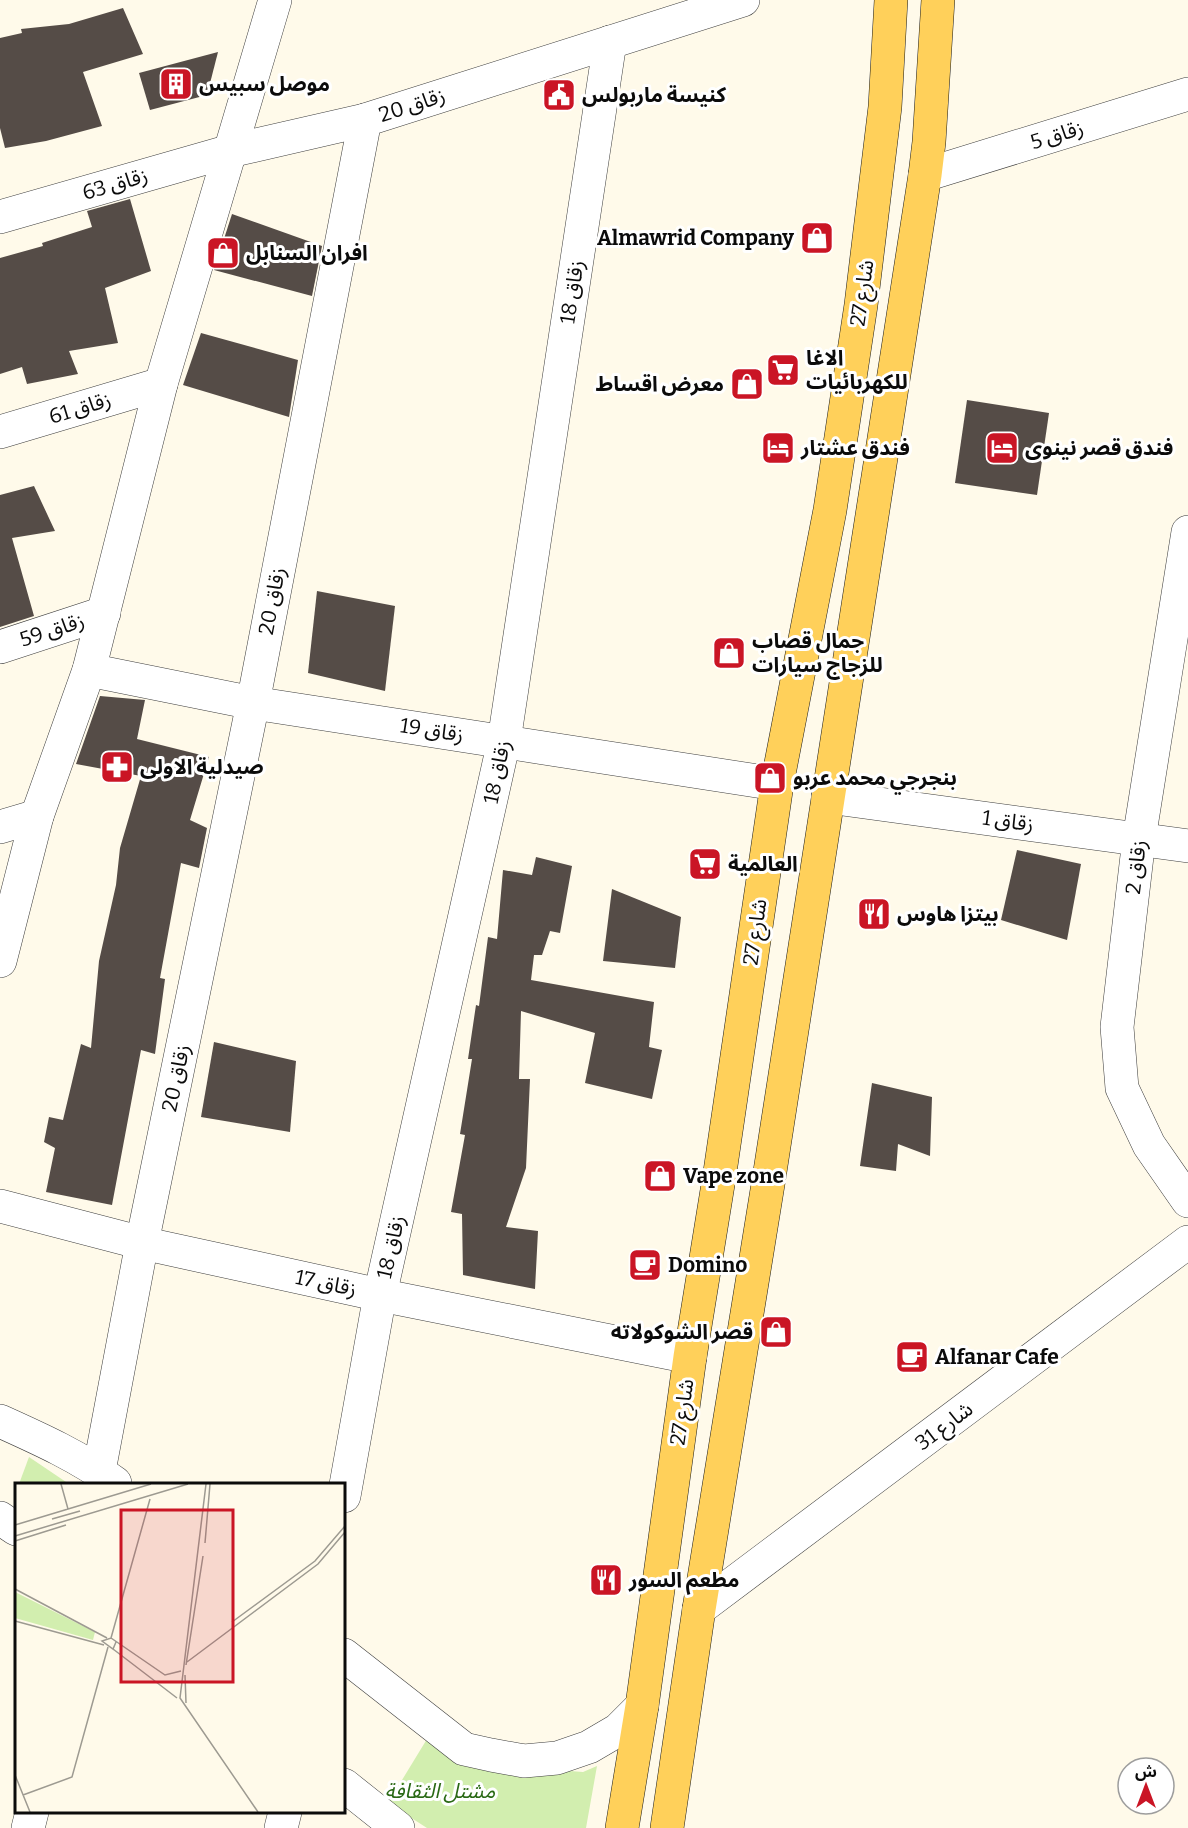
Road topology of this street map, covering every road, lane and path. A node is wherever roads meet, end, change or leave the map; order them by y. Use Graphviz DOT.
graph roads {
  1 [pos="275,0"];
  2 [pos="743,0"];
  3 [pos="891,0"];
  4 [pos="938,0"];
  5 [pos="610,42"];
  6 [pos="1188,94"];
  7 [pos="365,120"];
  8 [pos="230,151"];
  9 [pos="925,176"];
  10 [pos="0,217"];
  11 [pos="161,384"];
  12 [pos="0,432"];
  13 [pos="1188,532"];
  14 [pos="104,613"];
  15 [pos="0,647"];
  16 [pos="89,670"];
  17 [pos="253,703"];
  18 [pos="504,741"];
  19 [pos="777,784"];
  20 [pos="828,797"];
  21 [pos="37,816"];
  22 [pos="0,828"];
  23 [pos="1139,839"];
  24 [pos="1188,846"];
  25 [pos="0,961"];
  26 [pos="720,1172"];
  27 [pos="769,1178"];
  28 [pos="1185,1191"];
  29 [pos="0,1206"];
  30 [pos="1188,1242"];
  31 [pos="142,1243"];
  32 [pos="380,1295"];
  33 [pos="690,1357"];
  34 [pos="0,1421"];
  35 [pos="108,1478"];
  36 [pos="345,1490"];
  37 [pos="0,1518"];
  38 [pos="15,1528"];
  39 [pos="699,1609"];
  40 [pos="345,1656"];
  41 [pos="642,1706"];
  42 [pos="345,1786"];
  43 [pos="32,1813"];
  44 [pos="285,1813"];
  45 [pos="28,1828"];
  46 [pos="282,1828"];
  47 [pos="398,1828"];
  48 [pos="622,1828"];
  49 [pos="667,1828"];
  1 -- 8 [label="street"];
  2 -- 5 [label="street, زقاق 20"];
  3 -- 19 [label="main road, شارع 27"];
  4 -- 9 [label="main road, شارع 27"];
  5 -- 7 [label="street, زقاق 20"];
  5 -- 18 [label="street, زقاق 18"];
  6 -- 9 [label="street, زقاق 5"];
  7 -- 8 [label="street, زقاق 63"];
  7 -- 17 [label="street, زقاق 20"];
  8 -- 10 [label="street, زقاق 63"];
  8 -- 11 [label="street"];
  9 -- 20 [label="main road, شارع 27"];
  11 -- 12 [label="street, زقاق 61"];
  11 -- 14 [label="street"];
  13 -- 23 [label="street, زقاق 2"];
  14 -- 15 [label="street, زقاق 59"];
  14 -- 16 [label="street"];
  16 -- 17 [label="street, زقاق 19"];
  16 -- 21 [label="street"];
  17 -- 18 [label="street, زقاق 19"];
  17 -- 31 [label="street, زقاق 20"];
  18 -- 19 [label="street, زقاق 19"];
  18 -- 32 [label="street, زقاق 18"];
  19 -- 26 [label="main road, شارع 27"];
  20 -- 23 [label="street, زقاق 1"];
  20 -- 27 [label="main road, شارع 27"];
  21 -- 22 [label="street"];
  21 -- 25 [label="street"];
  23 -- 24 [label="street, زقاق 1"];
  23 -- 28 [label="street, زقاق 2"];
  26 -- 27 [label="main road"];
  26 -- 33 [label="main road, شارع 27"];
  27 -- 39 [label="main road, شارع 27"];
  29 -- 31 [label="street, زقاق 17"];
  30 -- 39 [label="street, شارع 31"];
  31 -- 32 [label="street, زقاق 17"];
  31 -- 35 [label="street, زقاق 20"];
  32 -- 33 [label="street, زقاق 17"];
  32 -- 36 [label="street, زقاق 18"];
  33 -- 41 [label="main road, شارع 27"];
  34 -- 35 [label="street"];
  37 -- 38 [label="street"];
  39 -- 49 [label="main road, شارع 27"];
  40 -- 41 [label="street"];
  41 -- 48 [label="main road, شارع 27"];
  42 -- 47 [label="street"];
  43 -- 45 [label="street"];
  44 -- 46 [label="street"];
}
